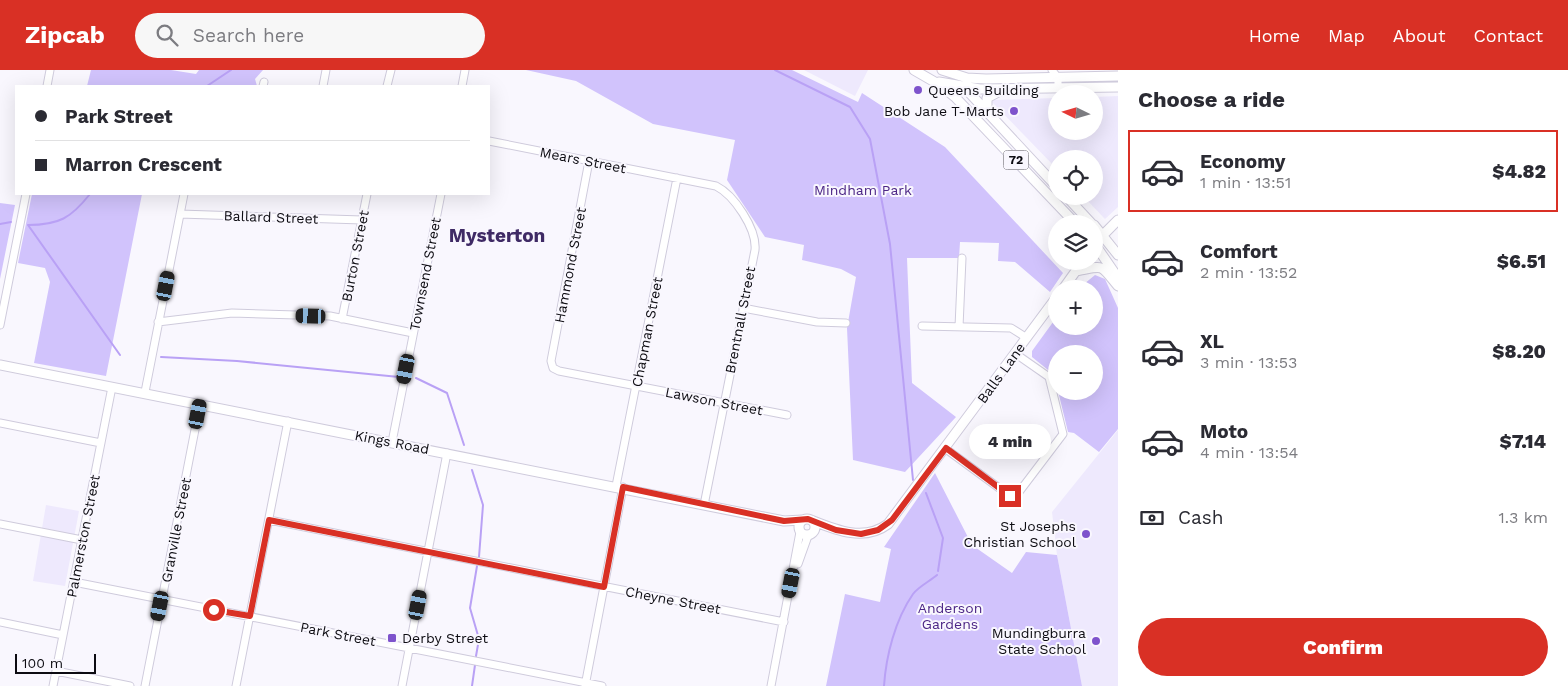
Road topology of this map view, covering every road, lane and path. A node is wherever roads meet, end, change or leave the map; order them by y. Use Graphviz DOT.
graph roads {
  1 [pos="50,70"];
  2 [pos="326,70"];
  3 [pos="391,70"];
  4 [pos="465,70"];
  5 [pos="914,70"];
  6 [pos="942,70"];
  7 [pos="1052,70"];
  8 [pos="951,72"];
  9 [pos="1118,76"];
  10 [pos="929,78"];
  11 [pos="1058,78"];
  12 [pos="47,85"];
  13 [pos="323,85"];
  14 [pos="387,85"];
  15 [pos="462,85"];
  16 [pos="1058,85"];
  17 [pos="1103,87"];
  18 [pos="1118,87"];
  19 [pos="964,88"];
  20 [pos="1048,88"];
  21 [pos="1007,89"];
  22 [pos="987,112"];
  23 [pos="490,141"];
  24 [pos="589,161"];
  25 [pos="1048,177"];
  26 [pos="677,178"];
  27 [pos="26,195"];
  28 [pos="184,195"];
  29 [pos="367,195"];
  30 [pos="441,195"];
  31 [pos="1074,205"];
  32 [pos="180,214"];
  33 [pos="1067,215"];
  34 [pos="1084,215"];
  35 [pos="362,220"];
  36 [pos="1118,220"];
  37 [pos="1103,235"];
  38 [pos="1118,255"];
  39 [pos="1103,257"];
  40 [pos="962,258"];
  41 [pos="1076,271"];
  42 [pos="1118,278"];
  43 [pos="1070,280"];
  44 [pos="1118,286"];
  45 [pos="743,308"];
  46 [pos="1048,309"];
  47 [pos="342,319"];
  48 [pos="158,322"];
  49 [pos="846,323"];
  50 [pos="0,325"];
  51 [pos="922,326"];
  52 [pos="959,327"];
  53 [pos="413,334"];
  54 [pos="1027,338"];
  55 [pos="1016,354"];
  56 [pos="0,365"];
  57 [pos="553,368"];
  58 [pos="636,386"];
  59 [pos="112,387"];
  60 [pos="144,392"];
  61 [pos="724,403"];
  62 [pos="200,404"];
  63 [pos="787,415"];
  64 [pos="288,420"];
  65 [pos="0,423"];
  66 [pos="392,442"];
  67 [pos="101,443"];
  68 [pos="946,448"];
  69 [pos="447,453"];
  70 [pos="620,487"];
  71 [pos="704,505"];
  72 [pos="269,520"];
  73 [pos="0,524"];
  74 [pos="805,528"];
  75 [pos="836,530"];
  76 [pos="82,540"];
  77 [pos="428,552"];
  78 [pos="74,582"];
  79 [pos="604,587"];
  80 [pos="162,600"];
  81 [pos="250,616"];
  82 [pos="0,622"];
  83 [pos="784,622"];
  84 [pos="63,636"];
  85 [pos="409,648"];
  86 [pos="56,671"];
  87 [pos="585,684"];
  88 [pos="53,686"];
  89 [pos="130,686"];
  90 [pos="145,686"];
  91 [pos="236,686"];
  92 [pos="402,686"];
  93 [pos="602,686"];
  94 [pos="771,686"];
  1 -- 12 [label="street"];
  2 -- 13 [label="street"];
  3 -- 14 [label="street"];
  4 -- 15 [label="street"];
  5 -- 10 [label="main road"];
  6 -- 8 [label="main road"];
  7 -- 11 [label="street"];
  8 -- 11 [label="main road"];
  8 -- 19 [label="main road"];
  9 -- 11 [label="main road"];
  10 -- 19 [label="main road"];
  10 -- 33 [label="main road, 72"];
  11 -- 16 [label="street"];
  17 -- 18 [label="main road"];
  19 -- 21 [label="main road"];
  19 -- 22 [label="main road, 72"];
  20 -- 21 [label="main road"];
  21 -- 22 [label="main road"];
  22 -- 25 [label="main road, 72"];
  23 -- 24 [label="street, Mears Street"];
  24 -- 26 [label="street, Mears Street"];
  24 -- 57 [label="street, Hammond Street"];
  26 -- 45 [label="street, Brentnall Street"];
  26 -- 58 [label="street, Chapman Street"];
  27 -- 50 [label="street"];
  28 -- 32 [label="street"];
  29 -- 35 [label="street, Burton Street"];
  30 -- 53 [label="street, Townsend Street"];
  31 -- 34 [label="main road"];
  32 -- 35 [label="street, Ballard Street"];
  32 -- 48 [label="street"];
  35 -- 47 [label="street, Burton Street"];
  36 -- 37 [label="main road"];
  37 -- 38 [label="main road"];
  39 -- 42 [label="main road"];
  40 -- 52 [label="street"];
  41 -- 43 [label="main road"];
  41 -- 44 [label="main road"];
  45 -- 49 [label="street"];
  45 -- 61 [label="street, Brentnall Street"];
  46 -- 54 [label="main road, Balls Lane"];
  47 -- 48 [label="street"];
  47 -- 53 [label="street"];
  48 -- 60 [label="street"];
  51 -- 52 [label="street"];
  52 -- 54 [label="street"];
  53 -- 66 [label="street, Townsend Street"];
  54 -- 55 [label="main road, Balls Lane"];
  55 -- 68 [label="main road, Balls Lane"];
  55 -- 68 [label="street"];
  56 -- 59 [label="main road, Kings Road"];
  57 -- 58 [label="street, Lawson Street"];
  58 -- 61 [label="street, Lawson Street"];
  58 -- 70 [label="street, Chapman Street"];
  59 -- 60 [label="main road, Kings Road"];
  59 -- 67 [label="street, Palmerston Street"];
  60 -- 62 [label="main road, Kings Road"];
  61 -- 63 [label="street, Lawson Street"];
  61 -- 71 [label="street, Brentnall Street"];
  62 -- 64 [label="main road, Kings Road"];
  62 -- 80 [label="street, Granville Street"];
  64 -- 66 [label="main road, Kings Road"];
  64 -- 72 [label="street"];
  65 -- 67 [label="street"];
  66 -- 69 [label="main road, Kings Road"];
  67 -- 76 [label="street, Palmerston Street"];
  68 -- 75 [label="main road, Balls Lane"];
  69 -- 70 [label="main road, Kings Road"];
  69 -- 77 [label="street"];
  70 -- 71 [label="main road, Kings Road"];
  70 -- 79 [label="street, Chapman Street"];
  71 -- 74 [label="main road, Kings Road"];
  72 -- 77 [label="street, Cheyne Street"];
  72 -- 81 [label="street"];
  73 -- 76 [label="street"];
  74 -- 75 [label="main road, Balls Lane"];
  74 -- 75 [label="main road, Balls Lane"];
  74 -- 83 [label="street"];
  76 -- 78 [label="street, Palmerston Street"];
  77 -- 79 [label="street, Cheyne Street"];
  77 -- 85 [label="street"];
  78 -- 80 [label="street, Park Street"];
  78 -- 84 [label="street, Palmerston Street"];
  79 -- 83 [label="street, Cheyne Street"];
  79 -- 87 [label="street, Chapman Street"];
  80 -- 81 [label="street, Park Street"];
  80 -- 90 [label="street, Granville Street"];
  81 -- 85 [label="street, Park Street"];
  81 -- 91 [label="street"];
  82 -- 84 [label="street"];
  83 -- 94 [label="street"];
  84 -- 86 [label="street, Palmerston Street"];
  85 -- 87 [label="street, Park Street"];
  85 -- 92 [label="street"];
  86 -- 88 [label="street, Palmerston Street"];
  86 -- 89 [label="street"];
  87 -- 93 [label="street, Park Street"];
}
